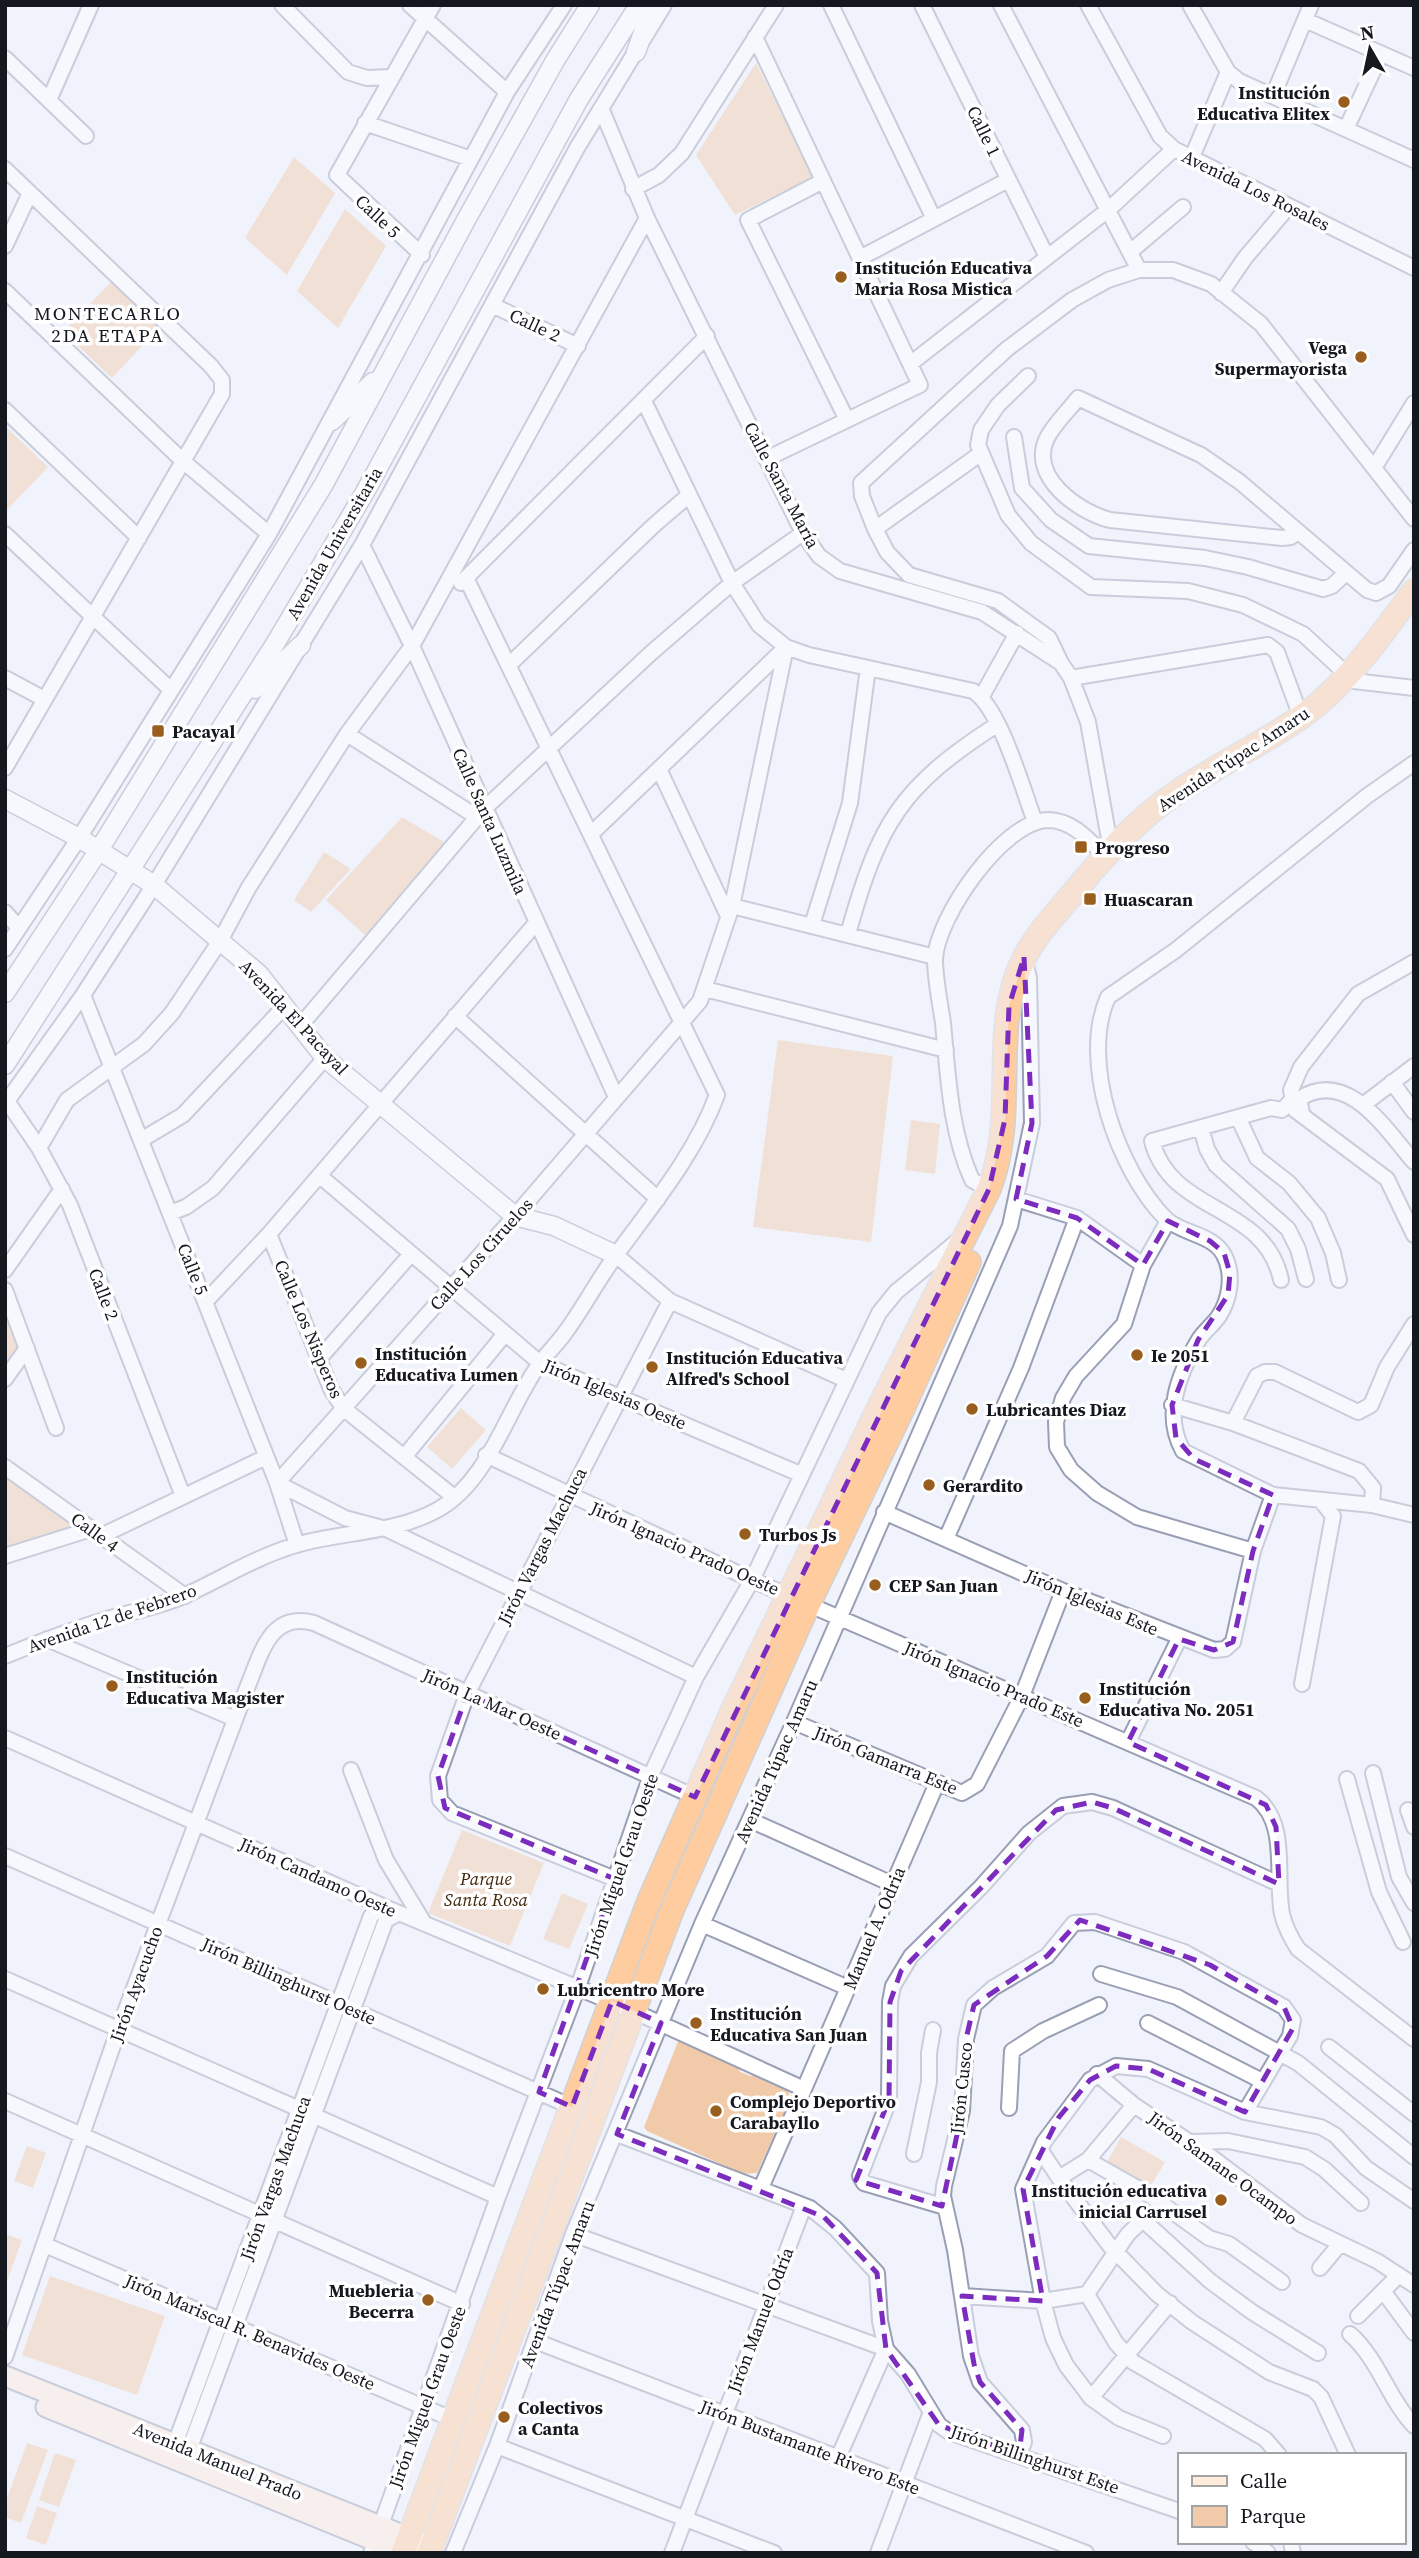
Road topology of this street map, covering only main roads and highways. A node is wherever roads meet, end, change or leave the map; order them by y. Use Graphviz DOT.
graph roads {
  1 [pos="1414,591"];
  2 [pos="989,1189"];
  3 [pos="798,1599"];
  4 [pos="5,2376"];
  5 [pos="5,2390"];
  6 [pos="179,2453"];
  7 [pos="375,2540"];
  8 [pos="405,2549"];
  9 [pos="441,2551"];
  1 -- 2 [label="highway, Avenida Túpac Amaru"];
  2 -- 3 [label="highway, Avenida Túpac Amaru"];
  2 -- 3 [label="highway, Avenida Túpac Amaru"];
  3 -- 8 [label="highway, Avenida Túpac Amaru"];
  3 -- 9 [label="highway, Avenida Túpac Amaru"];
  4 -- 6 [label="main road, Avenida Manuel Prado"];
  5 -- 6 [label="main road, Avenida Manuel Prado"];
  6 -- 7 [label="main road, Avenida Manuel Prado"];
  7 -- 8 [label="main road, Avenida Manuel Prado"];
  8 -- 9 [label="main road, Avenida Manuel Prado"];
}
